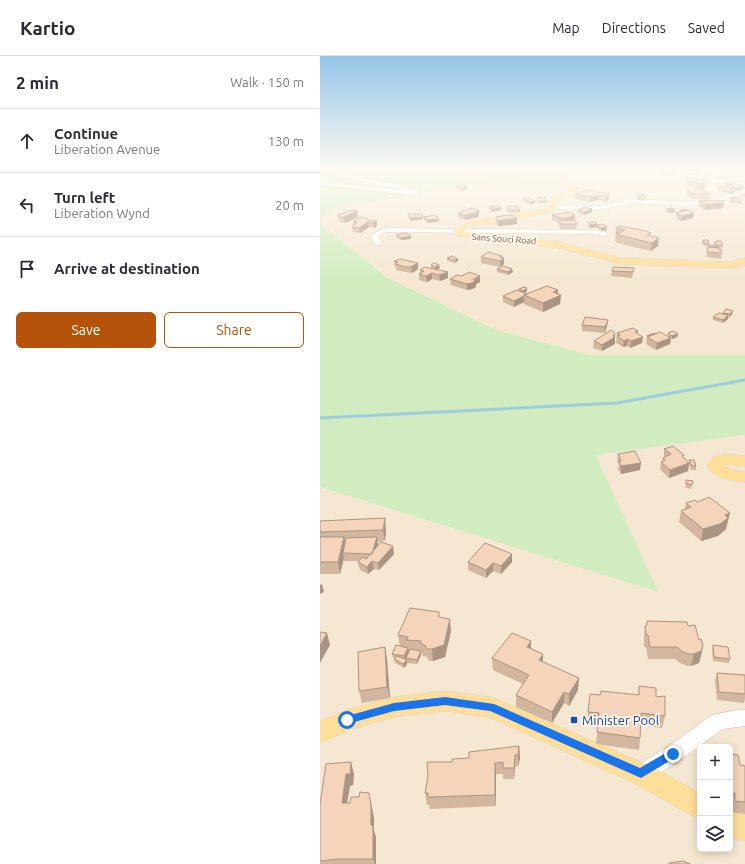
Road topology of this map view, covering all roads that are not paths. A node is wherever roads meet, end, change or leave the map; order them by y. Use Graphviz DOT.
graph roads {
  1 [pos="610,206"];
  2 [pos="554,208"];
  3 [pos="459,230"];
  4 [pos="604,234"];
  5 [pos="378,243"];
  6 [pos="745,261"];
  7 [pos="745,461"];
  8 [pos="745,477"];
  9 [pos="745,718"];
  10 [pos="320,732"];
  11 [pos="641,774"];
  12 [pos="697,805"];
  13 [pos="733,825"];
  14 [pos="745,828"];
  1 -- 2 [label="street"];
  2 -- 3 [label="main road, Sans Souci Road"];
  3 -- 4 [label="street"];
  3 -- 5 [label="street"];
  3 -- 6 [label="main road, Sans Souci Road"];
  7 -- 8 [label="main road"];
  9 -- 11 [label="street"];
  10 -- 11 [label="main road"];
  11 -- 12 [label="main road"];
  13 -- 14 [label="main road"];
}
